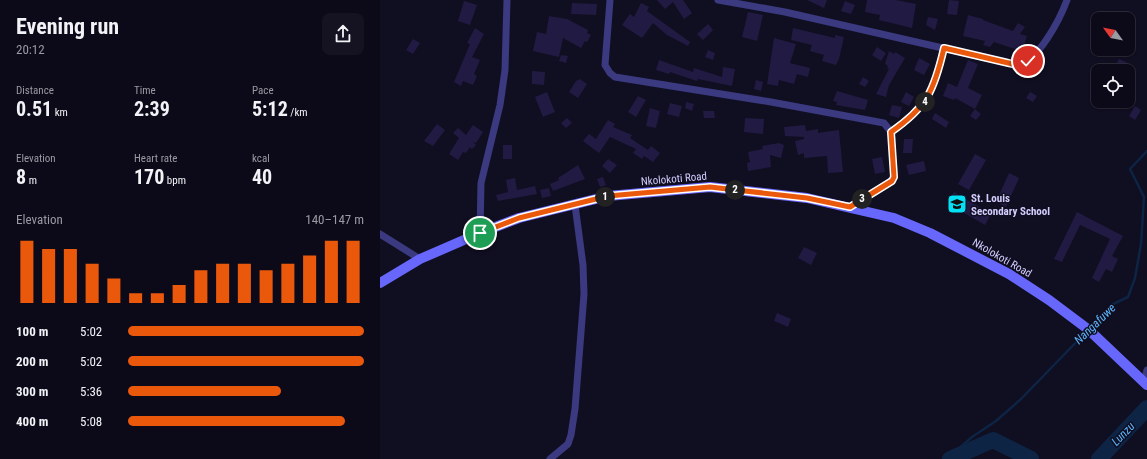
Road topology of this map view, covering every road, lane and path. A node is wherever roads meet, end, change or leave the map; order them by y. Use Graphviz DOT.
graph roads {
  1 [pos="507,0"];
  2 [pos="610,0"];
  3 [pos="718,0"];
  4 [pos="1067,0"];
  5 [pos="944,48"];
  6 [pos="891,132"];
  7 [pos="575,205"];
  8 [pos="850,207"];
  9 [pos="480,233"];
  10 [pos="380,234"];
  11 [pos="420,259"];
  12 [pos="380,282"];
  13 [pos="1147,370"];
  14 [pos="1146,384"];
  15 [pos="550,459"];
  1 -- 9 [label="street"];
  2 -- 6 [label="street"];
  3 -- 5 [label="street"];
  4 -- 5 [label="street"];
  5 -- 6 [label="street"];
  6 -- 8 [label="street"];
  7 -- 8 [label="main road, Nkolokoti Road"];
  7 -- 9 [label="main road, Nkolokoti Road"];
  7 -- 15 [label="street"];
  8 -- 14 [label="main road, Nkolokoti Road"];
  9 -- 11 [label="main road, Nkolokoti Road"];
  10 -- 11 [label="street"];
  11 -- 12 [label="main road, Nkolokoti Road"];
  13 -- 14 [label="street"];
}
